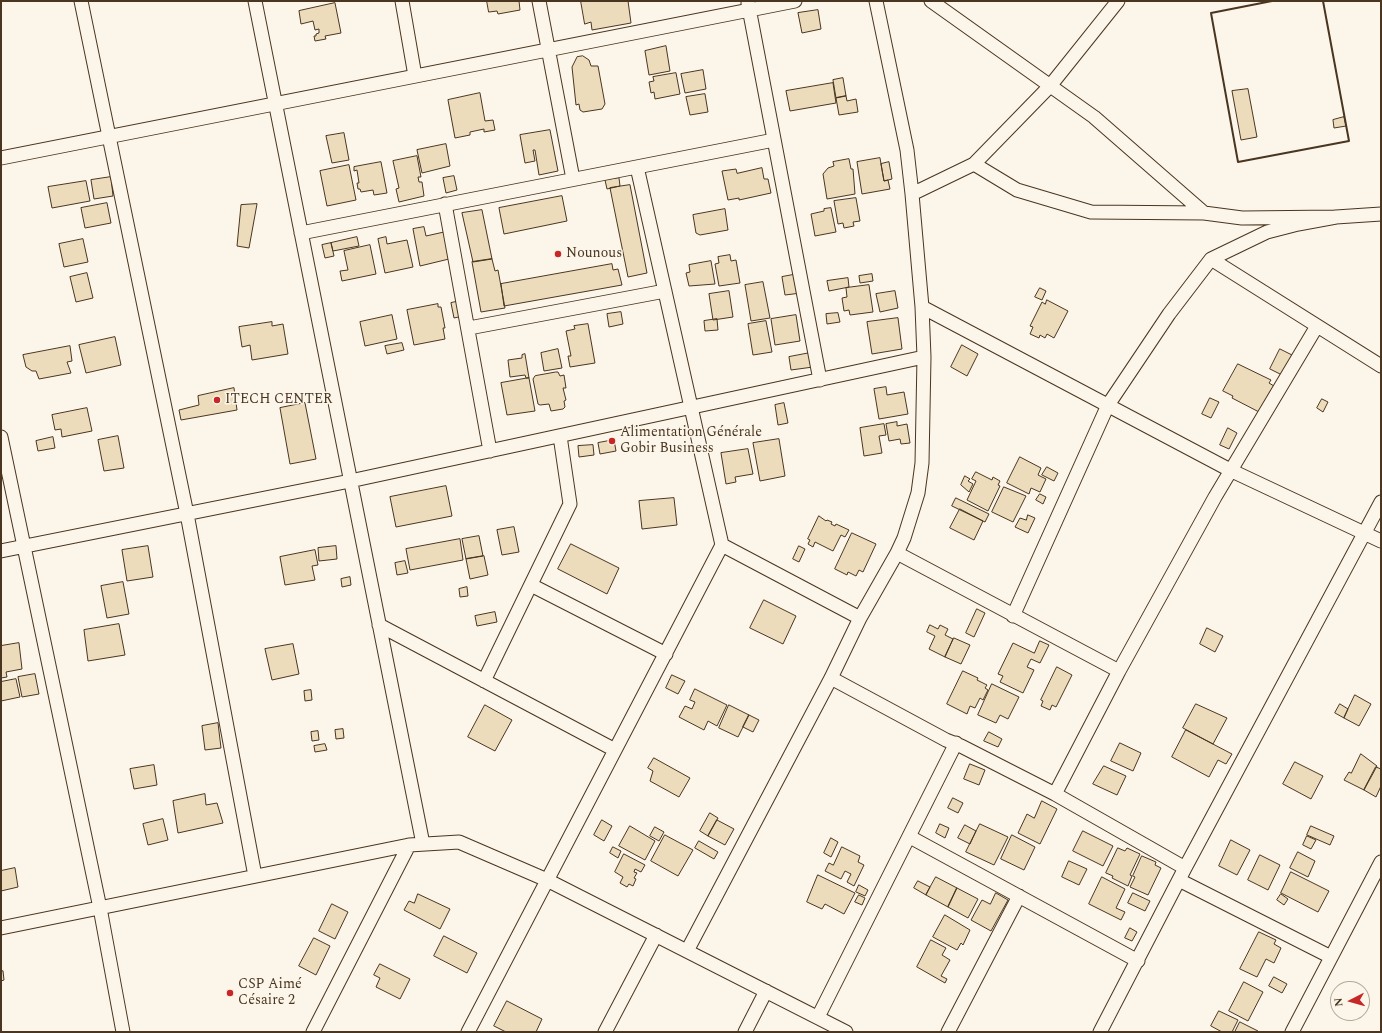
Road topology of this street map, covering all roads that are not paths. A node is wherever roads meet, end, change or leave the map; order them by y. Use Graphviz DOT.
graph roads {
  1 [pos="81,1"];
  2 [pos="255,1"];
  3 [pos="402,1"];
  4 [pos="539,1"];
  5 [pos="795,1"];
  6 [pos="876,1"];
  7 [pos="931,1"];
  8 [pos="1118,1"];
  9 [pos="749,5"];
  10 [pos="548,50"];
  11 [pos="415,76"];
  12 [pos="1050,86"];
  13 [pos="275,104"];
  14 [pos="108,137"];
  15 [pos="774,140"];
  16 [pos="1,158"];
  17 [pos="974,164"];
  18 [pos="637,167"];
  19 [pos="573,179"];
  20 [pos="912,194"];
  21 [pos="446,204"];
  22 [pos="1204,213"];
  23 [pos="1381,214"];
  24 [pos="1336,217"];
  25 [pos="301,232"];
  26 [pos="1210,259"];
  27 [pos="665,292"];
  28 [pos="922,308"];
  29 [pos="1317,326"];
  30 [pos="469,328"];
  31 [pos="924,357"];
  32 [pos="1381,366"];
  33 [pos="820,380"];
  34 [pos="1108,405"];
  35 [pos="691,408"];
  36 [pos="1,436"];
  37 [pos="560,436"];
  38 [pos="490,451"];
  39 [pos="1230,470"];
  40 [pos="350,481"];
  41 [pos="1381,502"];
  42 [pos="187,514"];
  43 [pos="1364,533"];
  44 [pos="1381,541"];
  45 [pos="722,545"];
  46 [pos="25,546"];
  47 [pos="1,551"];
  48 [pos="897,553"];
  49 [pos="531,585"];
  50 [pos="1013,616"];
  51 [pos="860,618"];
  52 [pos="379,625"];
  53 [pos="666,654"];
  54 [pos="1119,671"];
  55 [pos="831,678"];
  56 [pos="484,681"];
  57 [pos="956,743"];
  58 [pos="615,750"];
  59 [pos="1055,794"];
  60 [pos="910,837"];
  61 [pos="423,844"];
  62 [pos="409,845"];
  63 [pos="1381,862"];
  64 [pos="1185,868"];
  65 [pos="255,876"];
  66 [pos="547,880"];
  67 [pos="1179,880"];
  68 [pos="1019,896"];
  69 [pos="100,908"];
  70 [pos="1,928"];
  71 [pos="656,935"];
  72 [pos="687,951"];
  73 [pos="1331,957"];
  74 [pos="1138,961"];
  75 [pos="766,991"];
  76 [pos="818,1018"];
  77 [pos="123,1032"];
  78 [pos="313,1032"];
  79 [pos="468,1032"];
  80 [pos="605,1032"];
  81 [pos="745,1032"];
  82 [pos="846,1032"];
  83 [pos="948,1032"];
  84 [pos="1100,1032"];
  85 [pos="1292,1032"];
  1 -- 14 [label="street"];
  2 -- 13 [label="street"];
  3 -- 11 [label="street"];
  4 -- 10 [label="street"];
  5 -- 9 [label="street"];
  6 -- 20 [label="street"];
  7 -- 12 [label="street"];
  8 -- 12 [label="street"];
  9 -- 10 [label="street"];
  9 -- 15 [label="street"];
  10 -- 11 [label="street"];
  10 -- 19 [label="street"];
  11 -- 13 [label="street"];
  12 -- 17 [label="street"];
  12 -- 22 [label="street"];
  13 -- 14 [label="street"];
  13 -- 25 [label="street"];
  14 -- 16 [label="street"];
  14 -- 42 [label="street"];
  15 -- 18 [label="street"];
  15 -- 33 [label="street"];
  17 -- 20 [label="street"];
  17 -- 22 [label="street"];
  18 -- 19 [label="street"];
  18 -- 27 [label="street"];
  19 -- 21 [label="street"];
  20 -- 28 [label="street"];
  21 -- 25 [label="street"];
  21 -- 30 [label="street"];
  22 -- 24 [label="street"];
  23 -- 24 [label="street"];
  24 -- 26 [label="street"];
  25 -- 40 [label="street"];
  26 -- 29 [label="street"];
  26 -- 34 [label="street"];
  27 -- 30 [label="street"];
  27 -- 35 [label="street"];
  28 -- 31 [label="street"];
  28 -- 34 [label="street"];
  29 -- 32 [label="street"];
  29 -- 39 [label="street"];
  30 -- 38 [label="street"];
  31 -- 33 [label="street"];
  31 -- 48 [label="street"];
  33 -- 35 [label="street"];
  34 -- 39 [label="street"];
  34 -- 50 [label="street"];
  35 -- 37 [label="street"];
  35 -- 45 [label="street"];
  36 -- 46 [label="street"];
  37 -- 38 [label="street"];
  37 -- 49 [label="street"];
  38 -- 40 [label="street"];
  39 -- 43 [label="street"];
  39 -- 54 [label="street"];
  40 -- 42 [label="street"];
  40 -- 52 [label="street"];
  41 -- 43 [label="street"];
  42 -- 46 [label="street"];
  42 -- 65 [label="street"];
  43 -- 44 [label="street"];
  43 -- 64 [label="street"];
  45 -- 51 [label="street"];
  45 -- 53 [label="street"];
  46 -- 47 [label="street"];
  46 -- 69 [label="street"];
  48 -- 50 [label="street"];
  48 -- 51 [label="street"];
  49 -- 53 [label="street"];
  49 -- 56 [label="street"];
  50 -- 54 [label="street"];
  51 -- 55 [label="street"];
  52 -- 56 [label="street"];
  52 -- 61 [label="street"];
  53 -- 58 [label="street"];
  54 -- 59 [label="street"];
  55 -- 57 [label="street"];
  55 -- 72 [label="street"];
  56 -- 58 [label="street"];
  57 -- 59 [label="street"];
  57 -- 60 [label="street"];
  58 -- 66 [label="street"];
  59 -- 64 [label="street"];
  60 -- 68 [label="street"];
  60 -- 76 [label="street"];
  61 -- 62 [label="street"];
  61 -- 66 [label="street"];
  62 -- 65 [label="street"];
  62 -- 78 [label="street"];
  63 -- 73 [label="street"];
  64 -- 67 [label="street"];
  65 -- 69 [label="street"];
  66 -- 71 [label="street"];
  66 -- 79 [label="street"];
  67 -- 73 [label="street"];
  67 -- 74 [label="street"];
  68 -- 74 [label="street"];
  68 -- 83 [label="street"];
  69 -- 70 [label="street"];
  69 -- 77 [label="street"];
  71 -- 72 [label="street"];
  71 -- 80 [label="street"];
  72 -- 75 [label="street"];
  73 -- 85 [label="street"];
  74 -- 84 [label="street"];
  75 -- 76 [label="street"];
  75 -- 81 [label="street"];
  76 -- 82 [label="street"];
}
